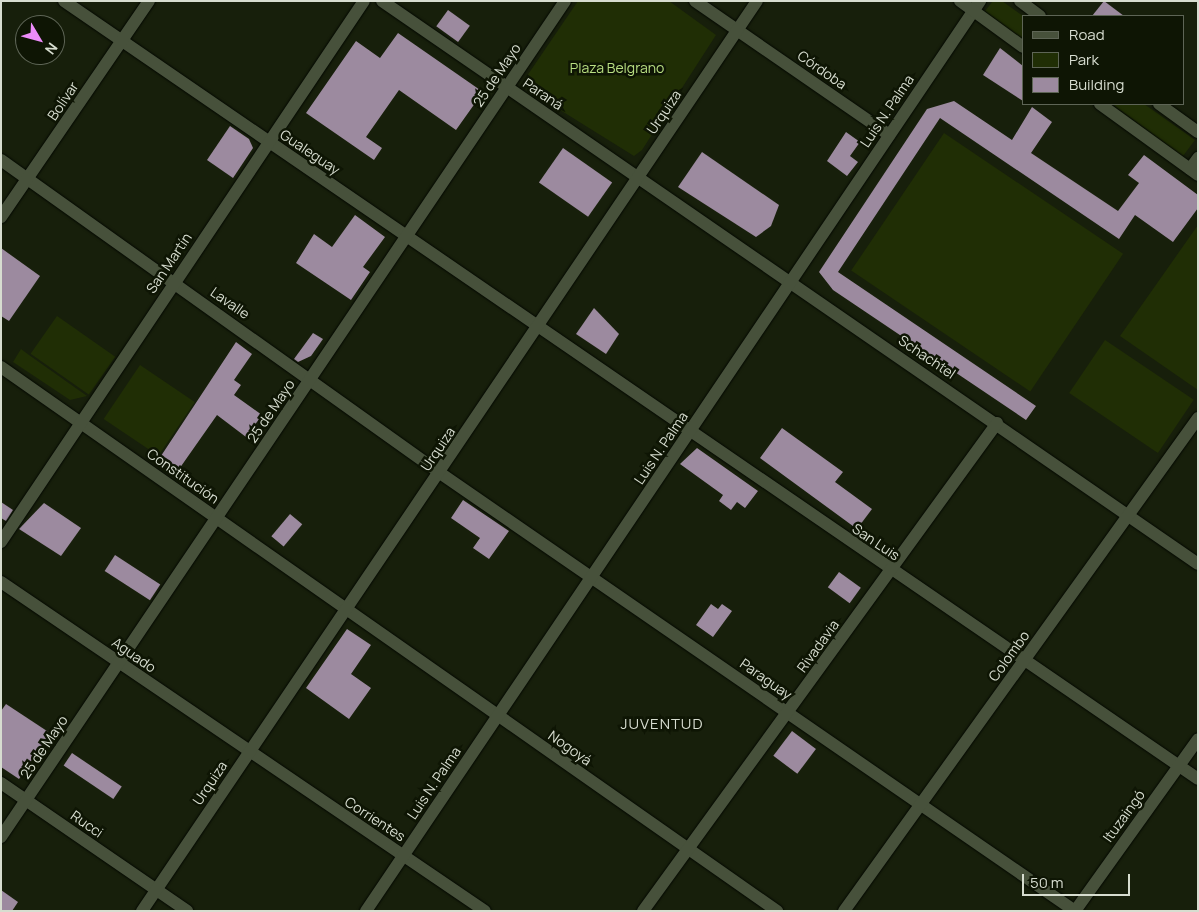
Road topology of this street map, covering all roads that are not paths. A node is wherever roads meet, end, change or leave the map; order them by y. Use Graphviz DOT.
graph roads {
  1 [pos="64,1"];
  2 [pos="149,1"];
  3 [pos="364,1"];
  4 [pos="382,1"];
  5 [pos="565,1"];
  6 [pos="695,1"];
  7 [pos="757,1"];
  8 [pos="960,1"];
  9 [pos="1020,1"];
  10 [pos="976,6"];
  11 [pos="1039,15"];
  12 [pos="737,30"];
  13 [pos="122,41"];
  14 [pos="1022,46"];
  15 [pos="507,87"];
  16 [pos="1101,105"];
  17 [pos="1160,105"];
  18 [pos="1198,132"];
  19 [pos="889,135"];
  20 [pos="268,142"];
  21 [pos="1198,158"];
  22 [pos="1,160"];
  23 [pos="1194,172"];
  24 [pos="638,177"];
  25 [pos="28,179"];
  26 [pos="1,217"];
  27 [pos="406,233"];
  28 [pos="787,281"];
  29 [pos="174,282"];
  30 [pos="539,327"];
  31 [pos="1,367"];
  32 [pos="311,379"];
  33 [pos="1198,418"];
  34 [pos="80,423"];
  35 [pos="997,423"];
  36 [pos="690,432"];
  37 [pos="440,473"];
  38 [pos="1128,516"];
  39 [pos="216,518"];
  40 [pos="1,542"];
  41 [pos="1198,564"];
  42 [pos="892,570"];
  43 [pos="592,576"];
  44 [pos="1,582"];
  45 [pos="347,610"];
  46 [pos="1024,661"];
  47 [pos="119,662"];
  48 [pos="788,712"];
  49 [pos="498,716"];
  50 [pos="1198,739"];
  51 [pos="248,754"];
  52 [pos="1178,766"];
  53 [pos="1198,779"];
  54 [pos="1,783"];
  55 [pos="26,800"];
  56 [pos="921,804"];
  57 [pos="1,837"];
  58 [pos="688,849"];
  59 [pos="404,856"];
  60 [pos="156,889"];
  61 [pos="142,911"];
  62 [pos="187,911"];
  63 [pos="366,911"];
  64 [pos="485,911"];
  65 [pos="643,911"];
  66 [pos="777,911"];
  67 [pos="844,911"];
  68 [pos="1075,911"];
  1 -- 13 [label="street, Gualeguay"];
  2 -- 13 [label="street, Bolívar"];
  3 -- 20 [label="street, San Martín"];
  4 -- 15 [label="street, Paraná"];
  5 -- 15 [label="street, 25 de Mayo"];
  6 -- 12 [label="street, Córdoba"];
  7 -- 12 [label="street, Urquiza"];
  8 -- 10 [label="street"];
  9 -- 11 [label="street"];
  10 -- 14 [label="street"];
  10 -- 19 [label="street, Luis N. Palma"];
  12 -- 19 [label="street, Córdoba"];
  12 -- 24 [label="street, Urquiza"];
  13 -- 20 [label="street, Gualeguay"];
  13 -- 25 [label="street, Bolívar"];
  15 -- 24 [label="street, Paraná"];
  15 -- 27 [label="street, 25 de Mayo"];
  16 -- 23 [label="street"];
  17 -- 18 [label="street"];
  19 -- 28 [label="street, Luis N. Palma"];
  20 -- 27 [label="street, Gualeguay"];
  20 -- 29 [label="street, San Martín"];
  21 -- 23 [label="street"];
  22 -- 25 [label="street, Lavalle"];
  24 -- 28 [label="street, Schachtel"];
  24 -- 30 [label="street, Urquiza"];
  25 -- 26 [label="street, Bolívar"];
  25 -- 29 [label="street, Lavalle"];
  27 -- 30 [label="street, Gualeguay"];
  27 -- 32 [label="street, 25 de Mayo"];
  28 -- 35 [label="street, Schachtel"];
  28 -- 36 [label="street, Luis N. Palma"];
  29 -- 32 [label="street, Lavalle"];
  29 -- 34 [label="street, San Martín"];
  30 -- 36 [label="street, San Luis"];
  30 -- 37 [label="street, Urquiza"];
  31 -- 34 [label="street, Constitución"];
  32 -- 37 [label="street, Lavalle"];
  32 -- 39 [label="street, 25 de Mayo"];
  33 -- 38 [label="street, Colombo"];
  34 -- 39 [label="street, Constitución"];
  34 -- 40 [label="street, San Martín"];
  35 -- 38 [label="street, Schachtel"];
  35 -- 42 [label="street, Rivadavia"];
  36 -- 42 [label="street, San Luis"];
  36 -- 43 [label="street, Luis N. Palma"];
  37 -- 43 [label="street, Paraguay"];
  37 -- 45 [label="street, Urquiza"];
  38 -- 41 [label="street, Schachtel"];
  38 -- 46 [label="street, Colombo"];
  39 -- 45 [label="street, Constitución"];
  39 -- 47 [label="street, 25 de Mayo"];
  42 -- 46 [label="street, San Luis"];
  42 -- 48 [label="street, Rivadavia"];
  43 -- 48 [label="street, Paraguay"];
  43 -- 49 [label="street, Luis N. Palma"];
  44 -- 47 [label="street, Aguado"];
  45 -- 49 [label="street, Nogoyá"];
  45 -- 51 [label="street, Urquiza"];
  46 -- 52 [label="street, San Luis"];
  46 -- 56 [label="street, Colombo"];
  47 -- 51 [label="street, Aguado"];
  47 -- 55 [label="street, 25 de Mayo"];
  48 -- 56 [label="street, Paraguay"];
  48 -- 58 [label="street, Rivadavia"];
  49 -- 58 [label="street, Nogoyá"];
  49 -- 59 [label="street, Luis N. Palma"];
  50 -- 52 [label="street, Ituzaingó"];
  51 -- 59 [label="street, Corrientes"];
  51 -- 60 [label="street, Urquiza"];
  52 -- 53 [label="street, San Luis"];
  52 -- 68 [label="street, Ituzaingó"];
  54 -- 55 [label="street, Rucci"];
  55 -- 57 [label="street, 25 de Mayo"];
  55 -- 60 [label="street, Rucci"];
  56 -- 67 [label="street, Colombo"];
  56 -- 68 [label="street, Paraguay"];
  58 -- 65 [label="street, Rivadavia"];
  58 -- 66 [label="street, Nogoyá"];
  59 -- 63 [label="street, Luis N. Palma"];
  59 -- 64 [label="street, Corrientes"];
  60 -- 61 [label="street, Urquiza"];
  60 -- 62 [label="street, Rucci"];
}
